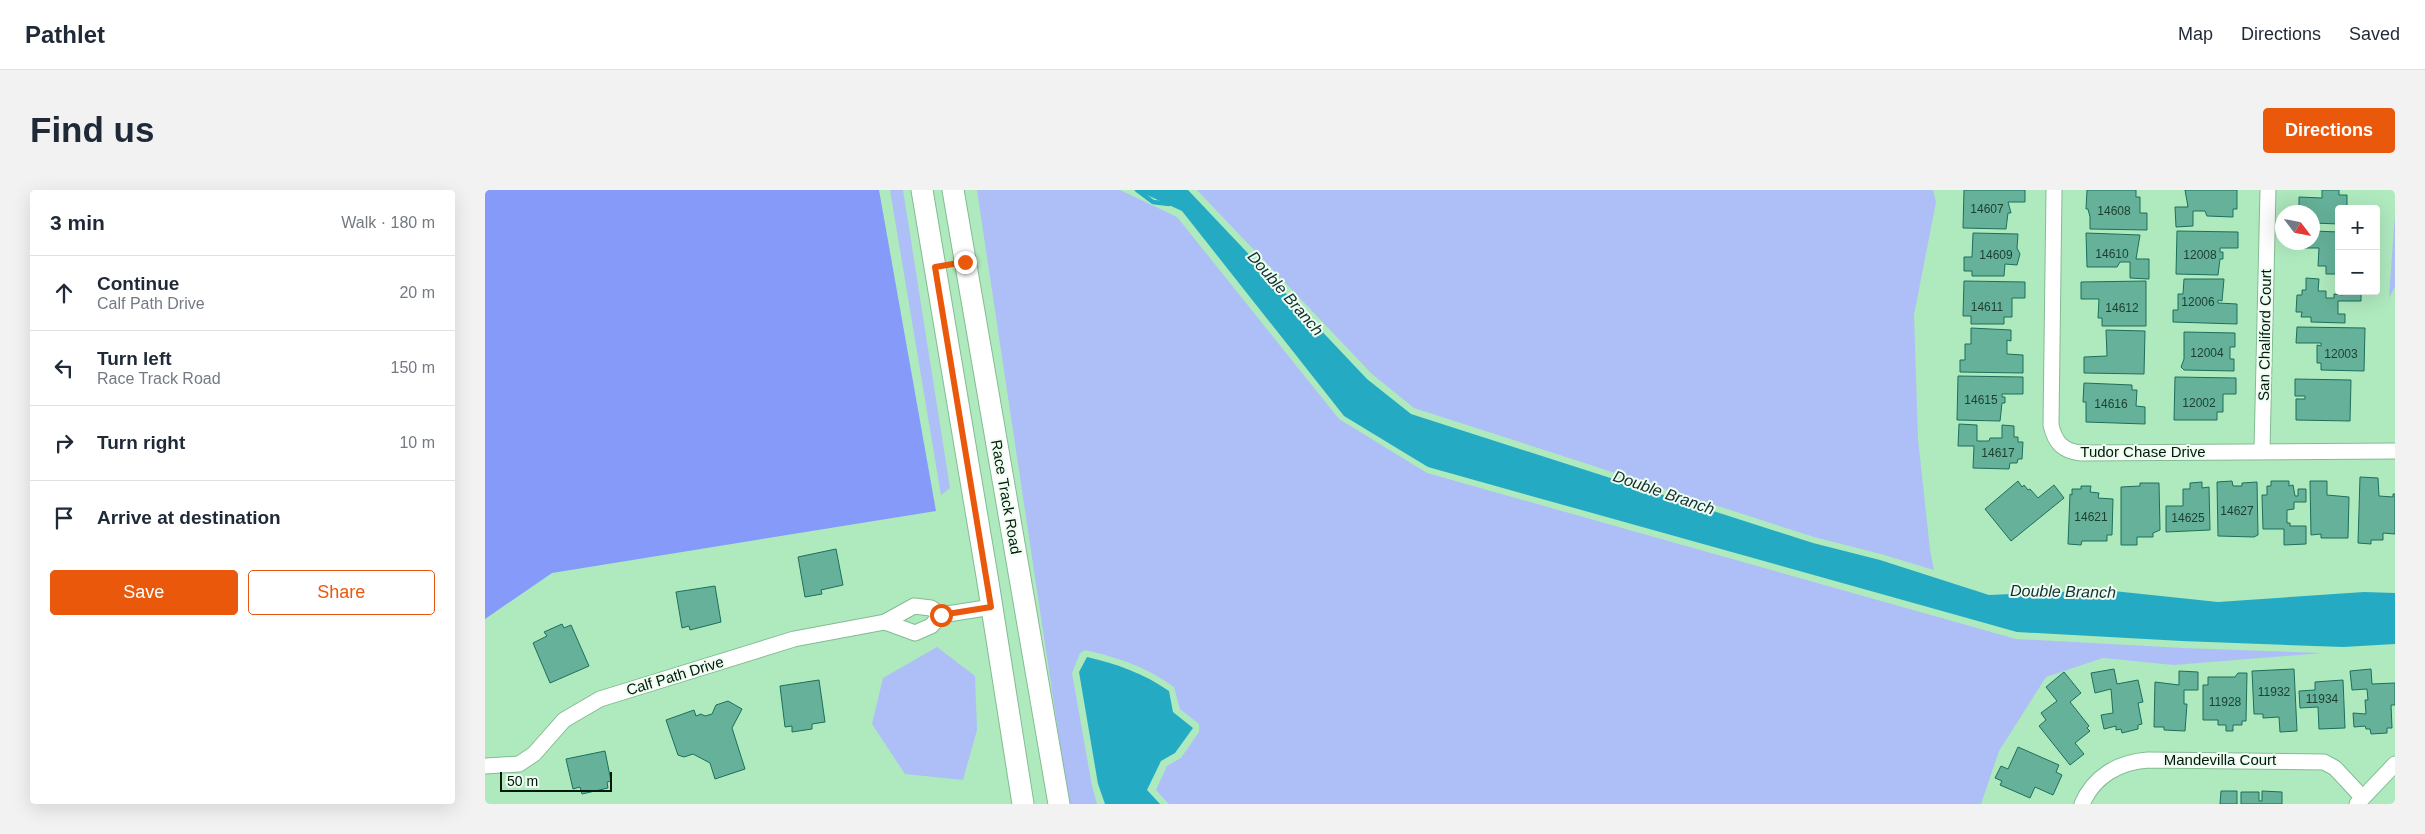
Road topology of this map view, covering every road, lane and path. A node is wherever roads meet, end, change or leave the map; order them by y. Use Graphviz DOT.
graph roads {
  1 [pos="922,190"];
  2 [pos="953,190"];
  3 [pos="2055,190"];
  4 [pos="2268,190"];
  5 [pos="965,262"];
  6 [pos="935,267"];
  7 [pos="2262,450"];
  8 [pos="2395,451"];
  9 [pos="991,607"];
  10 [pos="941,615"];
  11 [pos="885,622"];
  12 [pos="2395,764"];
  13 [pos="485,766"];
  14 [pos="2359,801"];
  15 [pos="1023,804"];
  16 [pos="1059,804"];
  17 [pos="2082,804"];
  1 -- 6 [label="main road, Race Track Road"];
  2 -- 5 [label="main road, Race Track Road"];
  3 -- 7 [label="street, Tudor Chase Drive"];
  4 -- 7 [label="street, San Chaliford Court"];
  5 -- 6 [label="main road"];
  5 -- 16 [label="main road, Race Track Road"];
  6 -- 9 [label="main road, Race Track Road"];
  7 -- 8 [label="street, Tudor Chase Drive"];
  9 -- 10 [label="street, Calf Path Drive"];
  9 -- 15 [label="main road, Race Track Road"];
  10 -- 11 [label="street, Calf Path Drive"];
  10 -- 11 [label="street, Calf Path Drive"];
  11 -- 13 [label="street, Calf Path Drive"];
  12 -- 14 [label="street"];
  14 -- 17 [label="street, Mandevilla Court"];
}
